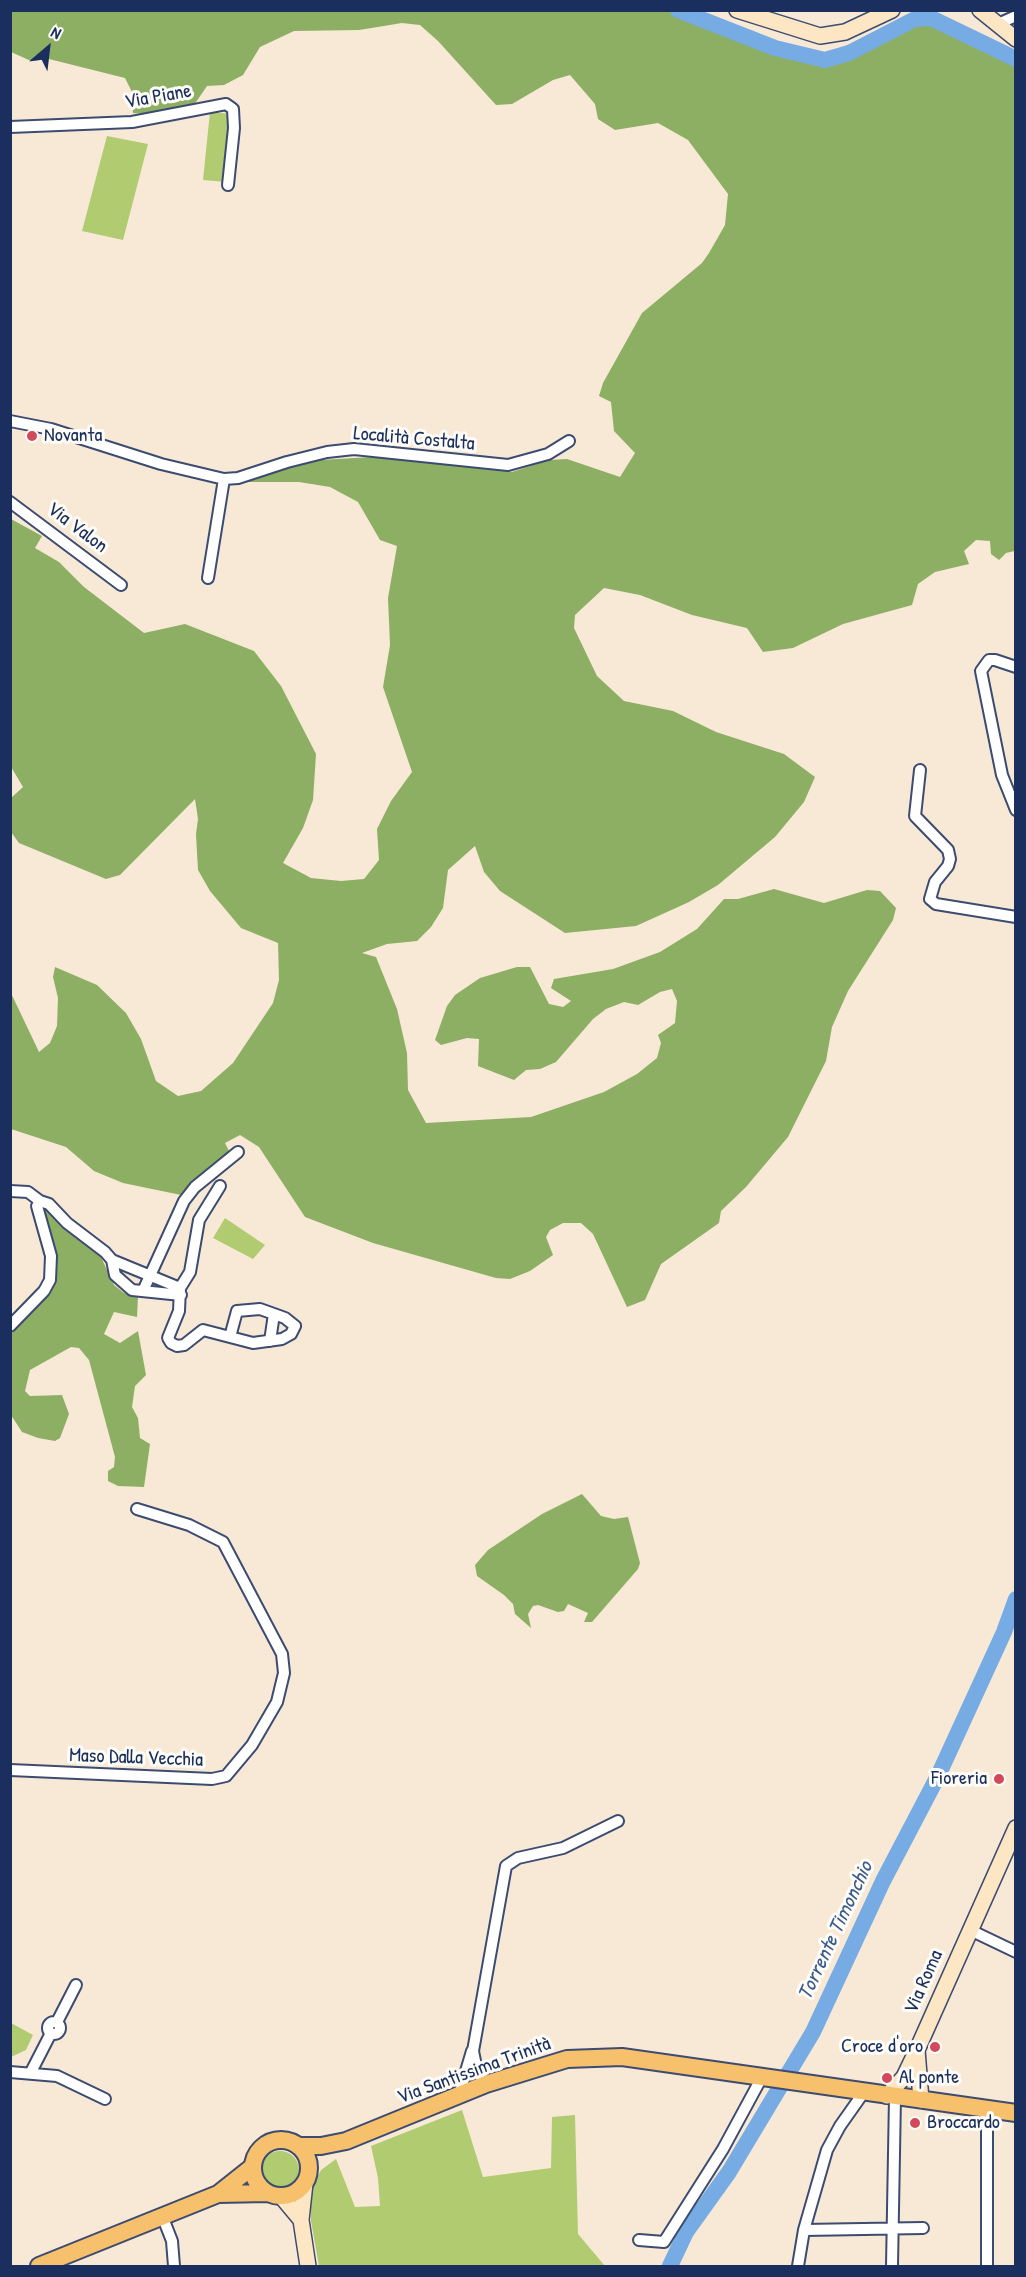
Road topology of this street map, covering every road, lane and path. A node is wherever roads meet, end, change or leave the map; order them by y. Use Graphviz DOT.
graph roads {
  1 [pos="737,10"];
  2 [pos="892,10"];
  3 [pos="980,10"];
  4 [pos="1016,16"];
  5 [pos="998,24"];
  6 [pos="1016,39"];
  7 [pos="10,127"];
  8 [pos="228,185"];
  9 [pos="10,421"];
  10 [pos="568,436"];
  11 [pos="224,479"];
  12 [pos="10,502"];
  13 [pos="208,578"];
  14 [pos="121,585"];
  15 [pos="1016,667"];
  16 [pos="920,770"];
  17 [pos="1016,810"];
  18 [pos="1016,917"];
  19 [pos="238,1152"];
  20 [pos="220,1186"];
  21 [pos="10,1191"];
  22 [pos="40,1202"];
  23 [pos="112,1260"];
  24 [pos="151,1274"];
  25 [pos="143,1291"];
  26 [pos="181,1291"];
  27 [pos="274,1314"];
  28 [pos="10,1326"];
  29 [pos="230,1337"];
  30 [pos="270,1341"];
  31 [pos="137,1509"];
  32 [pos="10,1770"];
  33 [pos="618,1821"];
  34 [pos="1016,1828"];
  35 [pos="970,1930"];
  36 [pos="1016,1952"];
  37 [pos="76,1985"];
  38 [pos="917,2050"];
  39 [pos="472,2051"];
  40 [pos="10,2072"];
  41 [pos="31,2072"];
  42 [pos="764,2077"];
  43 [pos="486,2084"];
  44 [pos="864,2092"];
  45 [pos="459,2096"];
  46 [pos="902,2098"];
  47 [pos="105,2099"];
  48 [pos="987,2109"];
  49 [pos="1016,2113"];
  50 [pos="346,2141"];
  51 [pos="298,2146"];
  52 [pos="252,2167"];
  53 [pos="307,2177"];
  54 [pos="218,2194"];
  55 [pos="274,2195"];
  56 [pos="163,2218"];
  57 [pos="301,2220"];
  58 [pos="892,2228"];
  59 [pos="923,2228"];
  60 [pos="804,2230"];
  61 [pos="639,2240"];
  62 [pos="39,2266"];
  63 [pos="174,2266"];
  64 [pos="308,2266"];
  65 [pos="798,2266"];
  66 [pos="892,2266"];
  67 [pos="987,2266"];
  1 -- 2 [label="street"];
  3 -- 5 [label="street"];
  4 -- 5 [label="street"];
  5 -- 6 [label="street"];
  7 -- 8 [label="street, Via Piane"];
  9 -- 11 [label="street, Località Costalta"];
  10 -- 11 [label="street, Località Costalta"];
  11 -- 13 [label="street"];
  12 -- 14 [label="street, Via Valon"];
  15 -- 17 [label="street"];
  16 -- 18 [label="street"];
  19 -- 24 [label="street"];
  20 -- 26 [label="street"];
  21 -- 22 [label="street"];
  22 -- 23 [label="street"];
  22 -- 28 [label="street"];
  23 -- 24 [label="street"];
  23 -- 25 [label="street"];
  24 -- 25 [label="street"];
  24 -- 26 [label="street"];
  25 -- 26 [label="street"];
  26 -- 29 [label="street"];
  27 -- 29 [label="street"];
  27 -- 30 [label="street"];
  27 -- 30 [label="street"];
  29 -- 30 [label="street"];
  31 -- 32 [label="street, Maso Dalla Vecchia"];
  33 -- 39 [label="street"];
  34 -- 35 [label="street, Via Roma"];
  35 -- 36 [label="street"];
  35 -- 38 [label="street, Via Roma"];
  37 -- 41 [label="street"];
  38 -- 46 [label="street, Via Roma"];
  38 -- 46 [label="street, Via Roma"];
  39 -- 43 [label="street"];
  39 -- 45 [label="street"];
  40 -- 41 [label="street"];
  41 -- 47 [label="street"];
  42 -- 43 [label="main road, Via Santissima Trinità"];
  42 -- 44 [label="main road, Via Santissima Trinità"];
  42 -- 61 [label="street"];
  43 -- 45 [label="main road, Via Santissima Trinità"];
  44 -- 46 [label="main road, Via Santissima Trinità"];
  44 -- 60 [label="street"];
  45 -- 50 [label="main road, Via Santissima Trinità"];
  46 -- 48 [label="main road, Via Santissima Trinità"];
  46 -- 58 [label="street"];
  48 -- 49 [label="main road, Via Santissima Trinità"];
  48 -- 67 [label="street"];
  50 -- 51 [label="main road, Via Santissima Trinità"];
  50 -- 53 [label="main road, Via Santissima Trinità"];
  51 -- 52 [label="main road, Via Santissima Trinità"];
  51 -- 53 [label="main road"];
  52 -- 54 [label="main road, Via Santissima Trinità"];
  52 -- 55 [label="main road"];
  53 -- 55 [label="main road, Via Santissima Trinità"];
  53 -- 57 [label="street"];
  54 -- 55 [label="main road, Via Santissima Trinità"];
  54 -- 56 [label="main road, Via Santissima Trinità"];
  55 -- 57 [label="street"];
  56 -- 62 [label="main road, Via Santissima Trinità"];
  56 -- 63 [label="street"];
  57 -- 64 [label="street"];
  58 -- 59 [label="street"];
  58 -- 60 [label="street"];
  58 -- 66 [label="street"];
  60 -- 65 [label="street"];
}
